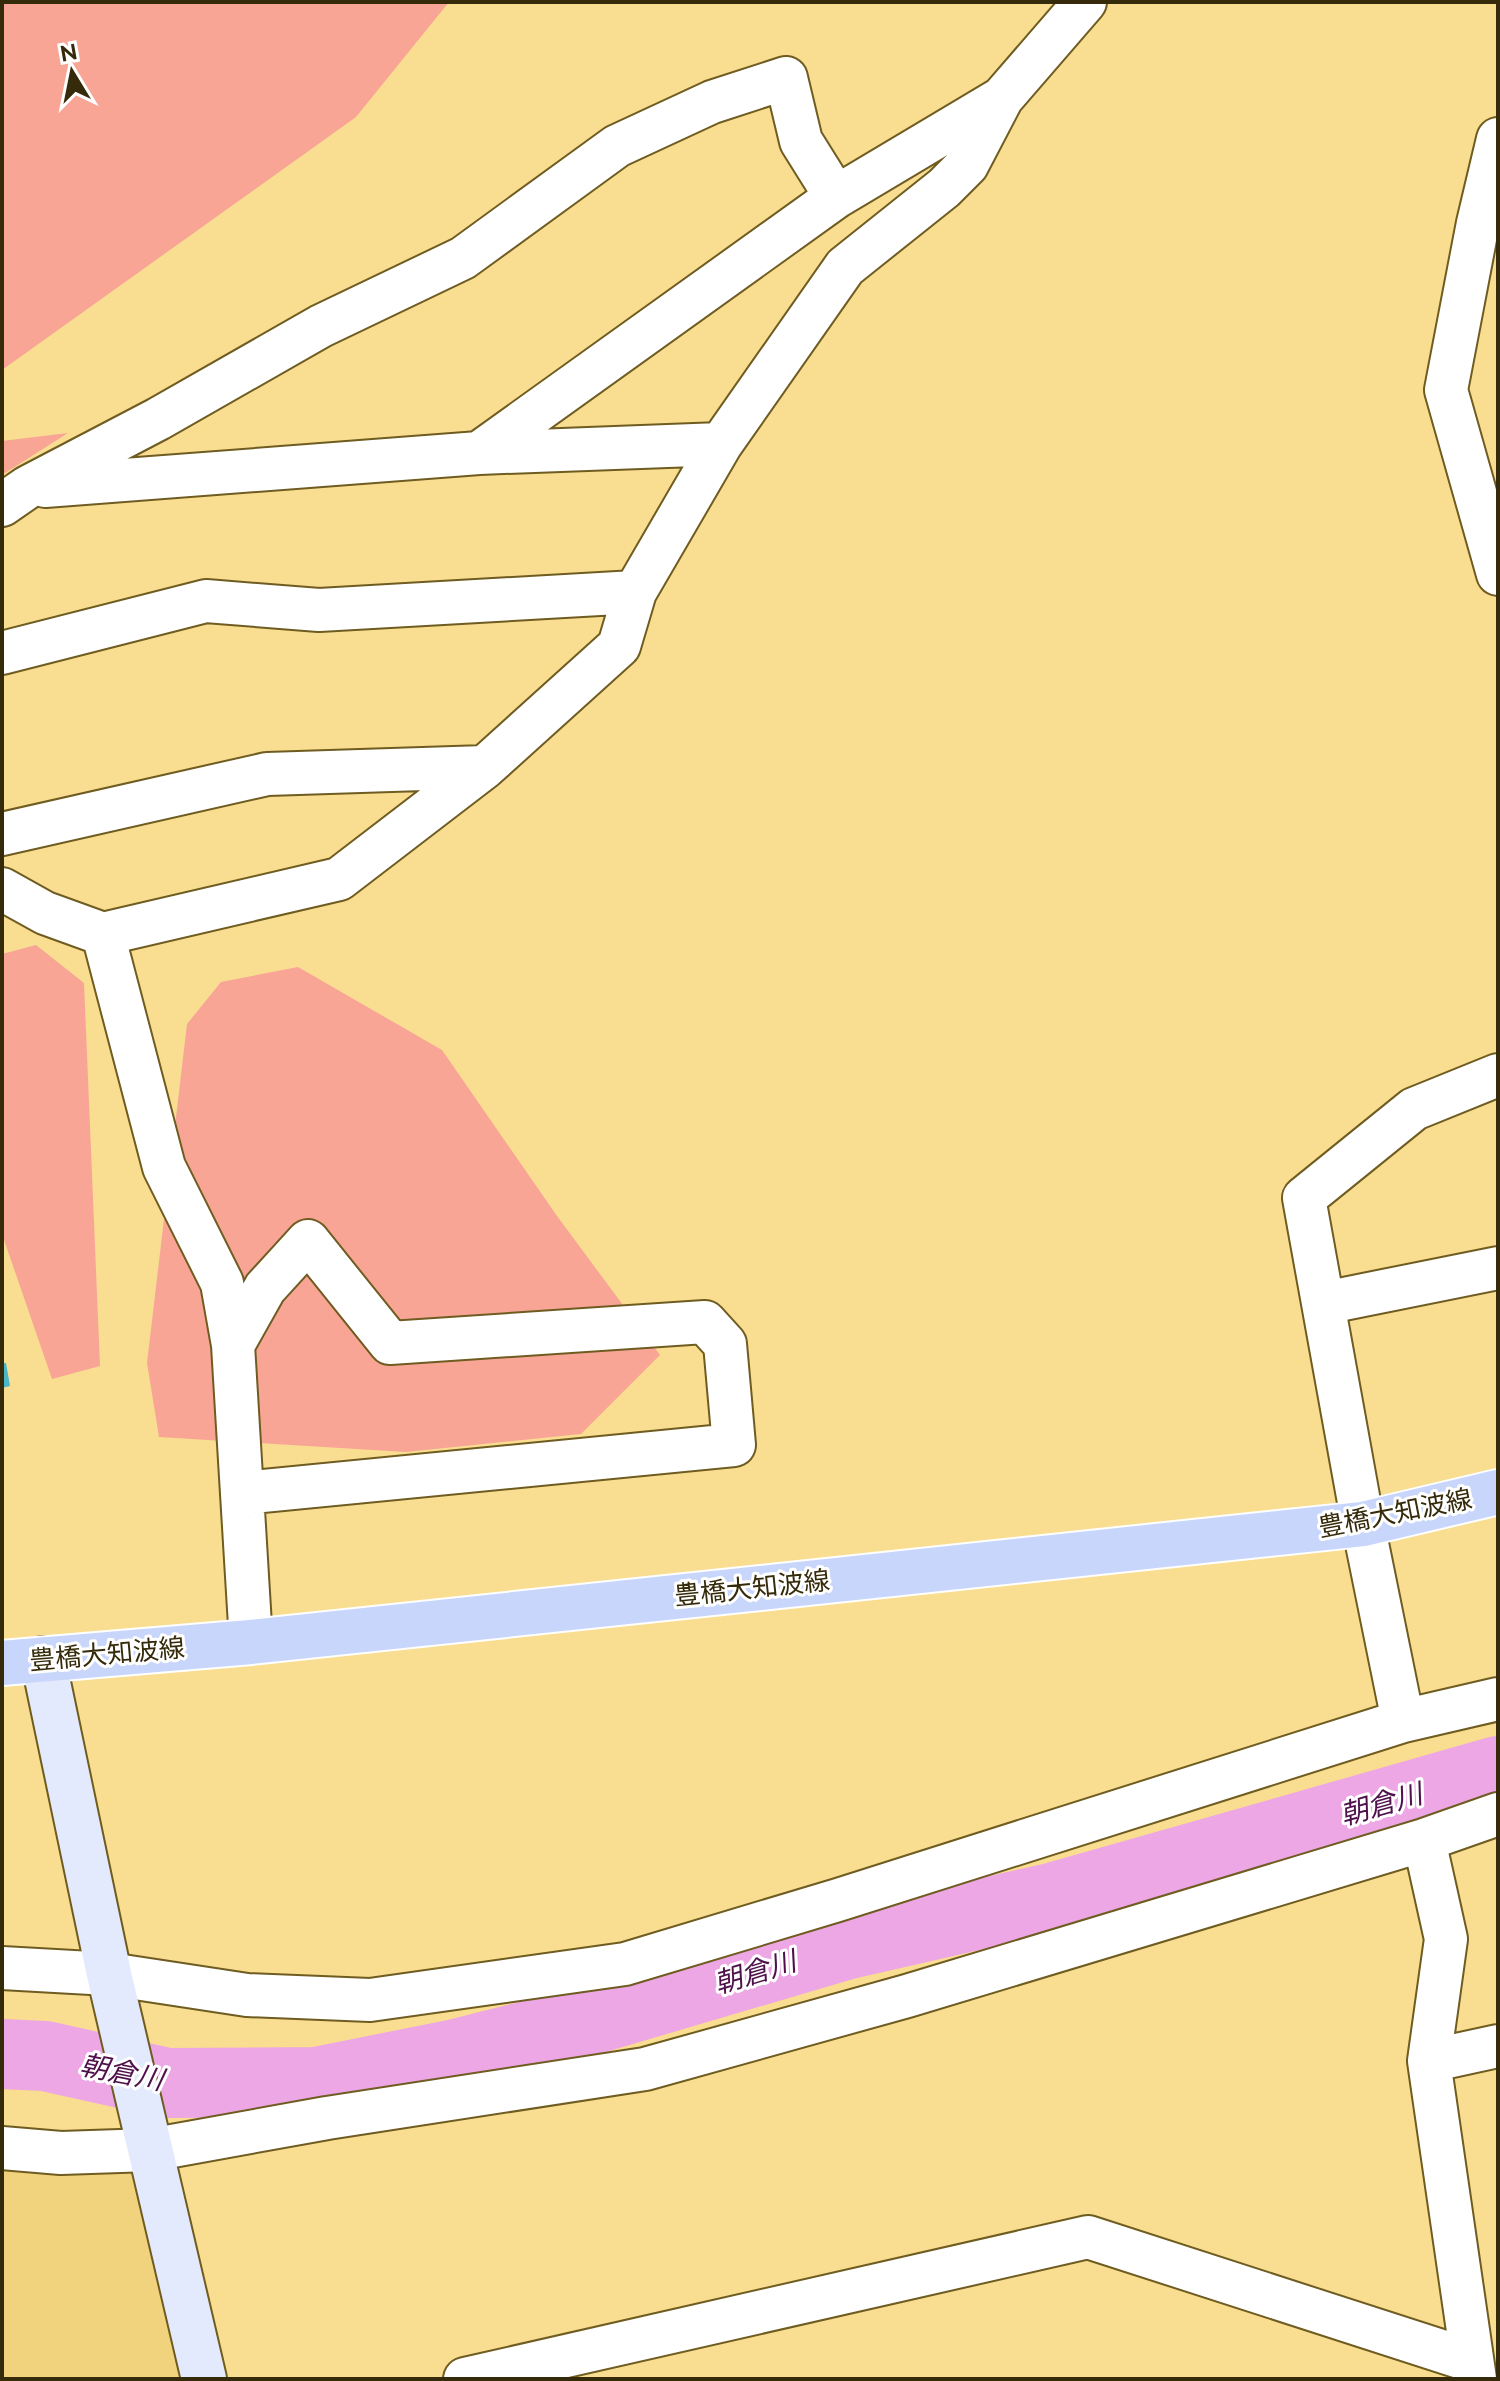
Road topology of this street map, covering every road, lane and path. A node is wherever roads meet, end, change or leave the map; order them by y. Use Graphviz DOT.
graph roads {
  1 [pos="1085,2"];
  2 [pos="1002,98"];
  3 [pos="1498,139"];
  4 [pos="836,197"];
  5 [pos="1488,223"];
  6 [pos="721,444"];
  7 [pos="479,453"];
  8 [pos="15,496"];
  9 [pos="1495,551"];
  10 [pos="635,592"];
  11 [pos="2,653"];
  12 [pos="485,767"];
  13 [pos="2,834"];
  14 [pos="2,889"];
  15 [pos="103,934"];
  16 [pos="1498,1075"];
  17 [pos="1498,1268"];
  18 [pos="1324,1303"];
  19 [pos="233,1345"];
  20 [pos="1498,1492"];
  21 [pos="242,1493"];
  22 [pos="1363,1524"];
  23 [pos="251,1642"];
  24 [pos="22,1661"];
  25 [pos="1498,1699"];
  26 [pos="1403,1721"];
  27 [pos="1498,1814"];
  28 [pos="1424,1840"];
  29 [pos="2,1968"];
  30 [pos="113,1990"];
  31 [pos="1498,2046"];
  32 [pos="1429,2061"];
  33 [pos="149,2144"];
  34 [pos="2,2148"];
  35 [pos="1473,2370"];
  36 [pos="204,2379"];
  37 [pos="465,2379"];
  1 -- 2 [label="street"];
  2 -- 4 [label="street"];
  2 -- 6 [label="street"];
  3 -- 5 [label="street"];
  4 -- 7 [label="street"];
  4 -- 8 [label="street"];
  5 -- 9 [label="street"];
  6 -- 7 [label="street"];
  6 -- 10 [label="street"];
  7 -- 8 [label="street"];
  10 -- 11 [label="street"];
  10 -- 12 [label="street"];
  12 -- 13 [label="street"];
  12 -- 15 [label="street"];
  14 -- 15 [label="street"];
  15 -- 19 [label="street"];
  16 -- 18 [label="street"];
  17 -- 18 [label="street"];
  18 -- 22 [label="street"];
  19 -- 21 [label="street"];
  19 -- 21 [label="street"];
  20 -- 22 [label="main road, 豊橋大知波線"];
  21 -- 23 [label="street"];
  22 -- 23 [label="main road, 豊橋大知波線"];
  22 -- 26 [label="street"];
  23 -- 24 [label="main road, 豊橋大知波線"];
  24 -- 30 [label="street"];
  25 -- 26 [label="street"];
  26 -- 30 [label="street"];
  27 -- 28 [label="street"];
  28 -- 32 [label="street"];
  28 -- 33 [label="street"];
  29 -- 30 [label="street"];
  30 -- 33 [label="street"];
  31 -- 32 [label="street"];
  32 -- 35 [label="street"];
  33 -- 34 [label="street"];
  33 -- 36 [label="street"];
  35 -- 37 [label="street"];
}
